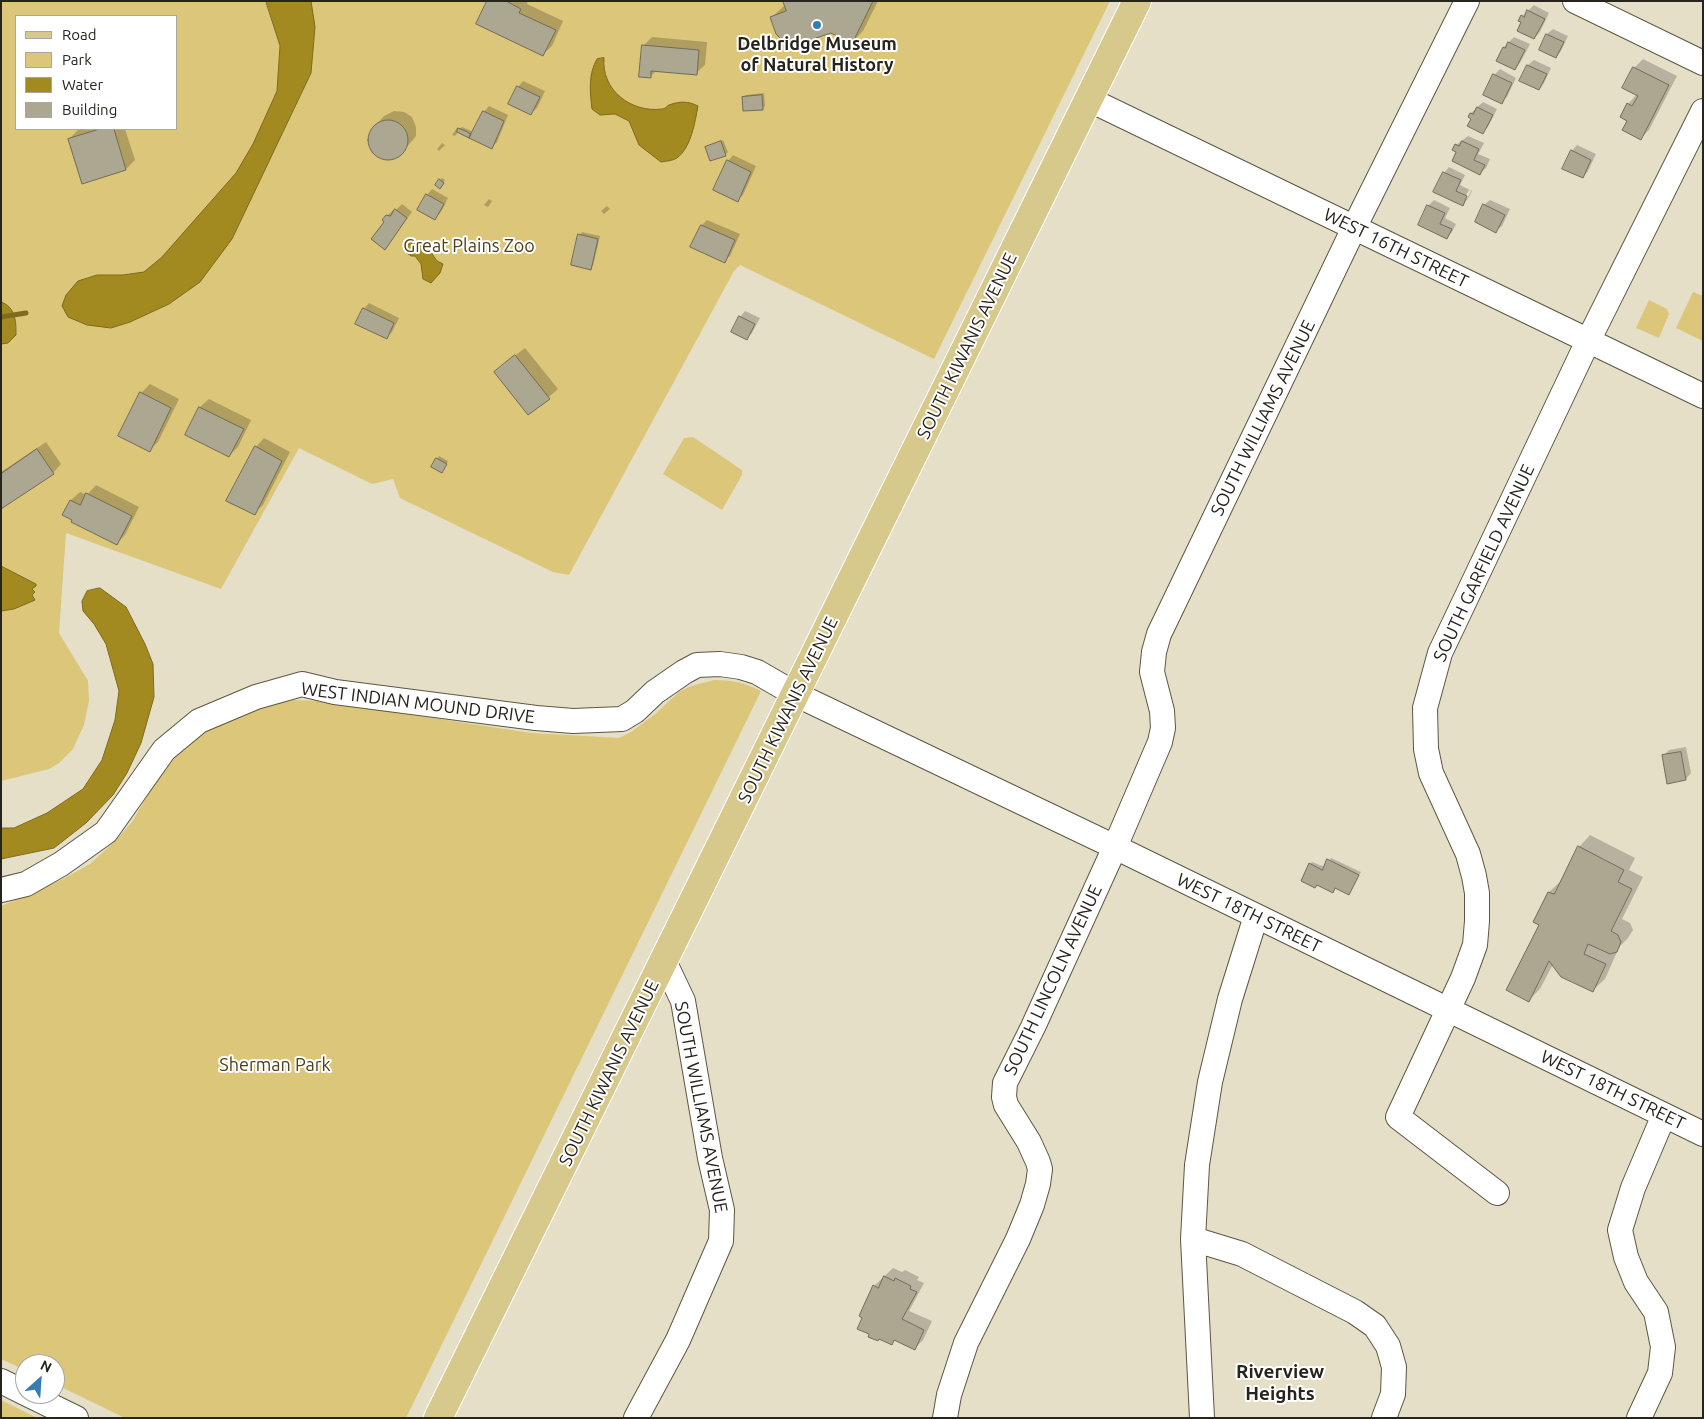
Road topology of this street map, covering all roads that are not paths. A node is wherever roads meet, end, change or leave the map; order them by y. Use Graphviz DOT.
graph roads {
  1 [pos="1137,1"];
  2 [pos="1467,1"];
  3 [pos="1575,1"];
  4 [pos="1703,63"];
  5 [pos="1088,100"];
  6 [pos="1703,111"];
  7 [pos="1354,228"];
  8 [pos="1588,341"];
  9 [pos="1703,396"];
  10 [pos="795,694"];
  11 [pos="1115,847"];
  12 [pos="1,890"];
  13 [pos="1256,916"];
  14 [pos="664,961"];
  15 [pos="1448,1010"];
  16 [pos="1664,1115"];
  17 [pos="1703,1134"];
  18 [pos="1496,1192"];
  19 [pos="1193,1240"];
  20 [pos="1,1382"];
  21 [pos="15,1389"];
  22 [pos="47,1404"];
  23 [pos="76,1418"];
  24 [pos="438,1418"];
  25 [pos="636,1418"];
  26 [pos="944,1418"];
  27 [pos="1202,1418"];
  28 [pos="1384,1418"];
  29 [pos="1639,1418"];
  1 -- 5 [label="main road, SOUTH KIWANIS AVENUE"];
  2 -- 7 [label="street, SOUTH WILLIAMS AVENUE"];
  3 -- 4 [label="street"];
  5 -- 7 [label="street, WEST 16TH STREET"];
  5 -- 10 [label="main road, SOUTH KIWANIS AVENUE"];
  6 -- 8 [label="street, SOUTH GARFIELD AVENUE"];
  7 -- 8 [label="street, WEST 16TH STREET"];
  7 -- 11 [label="street, SOUTH WILLIAMS AVENUE"];
  8 -- 9 [label="street, WEST 16TH STREET"];
  8 -- 15 [label="street, SOUTH GARFIELD AVENUE"];
  10 -- 11 [label="street, WEST 18TH STREET"];
  10 -- 12 [label="street, WEST INDIAN MOUND DRIVE"];
  10 -- 14 [label="main road, SOUTH KIWANIS AVENUE"];
  11 -- 13 [label="street, WEST 18TH STREET"];
  11 -- 26 [label="street, SOUTH LINCOLN AVENUE"];
  13 -- 15 [label="street, WEST 18TH STREET"];
  13 -- 19 [label="street"];
  14 -- 24 [label="main road, SOUTH KIWANIS AVENUE"];
  14 -- 25 [label="street, SOUTH WILLIAMS AVENUE"];
  15 -- 16 [label="street, WEST 18TH STREET"];
  15 -- 18 [label="street, SOUTH GARFIELD AVENUE"];
  16 -- 17 [label="street, WEST 18TH STREET"];
  16 -- 29 [label="street"];
  19 -- 27 [label="street"];
  19 -- 28 [label="street"];
  20 -- 21 [label="street"];
  22 -- 23 [label="street"];
}
